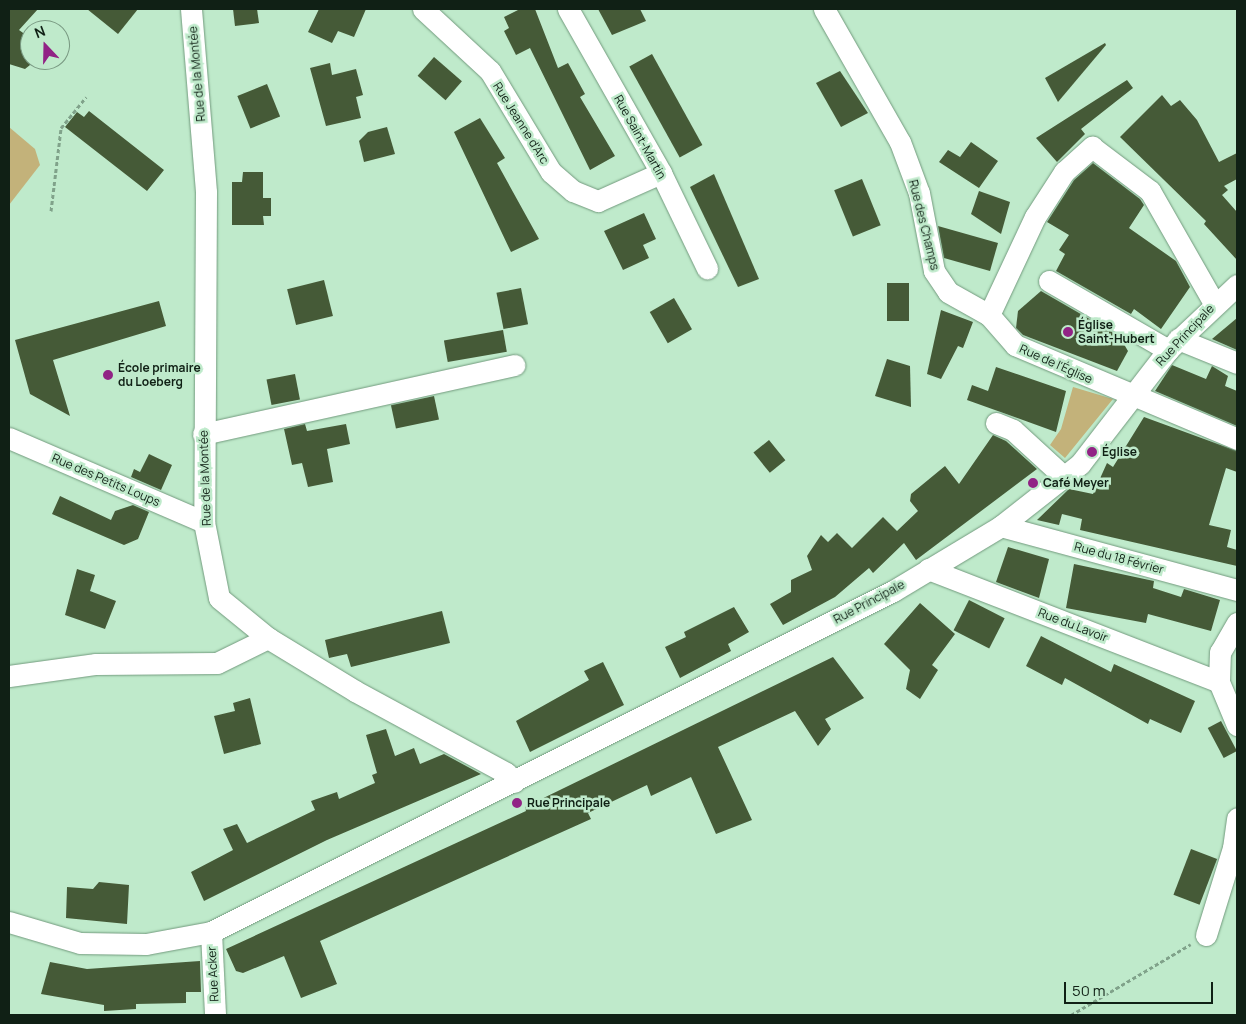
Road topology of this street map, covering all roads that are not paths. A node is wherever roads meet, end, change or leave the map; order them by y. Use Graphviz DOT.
graph roads {
  1 [pos="191,9"];
  2 [pos="423,9"];
  3 [pos="568,9"];
  4 [pos="824,9"];
  5 [pos="661,173"];
  6 [pos="707,268"];
  7 [pos="1048,281"];
  8 [pos="1237,285"];
  9 [pos="1214,303"];
  10 [pos="989,315"];
  11 [pos="1173,345"];
  12 [pos="1237,362"];
  13 [pos="514,366"];
  14 [pos="1134,399"];
  15 [pos="996,423"];
  16 [pos="203,434"];
  17 [pos="9,438"];
  18 [pos="1237,439"];
  19 [pos="1062,475"];
  20 [pos="204,522"];
  21 [pos="1001,526"];
  22 [pos="928,569"];
  23 [pos="1237,590"];
  24 [pos="1237,623"];
  25 [pos="268,638"];
  26 [pos="9,676"];
  27 [pos="1218,682"];
  28 [pos="1237,725"];
  29 [pos="514,782"];
  30 [pos="1237,818"];
  31 [pos="9,922"];
  32 [pos="211,932"];
  33 [pos="1206,935"];
  34 [pos="215,1015"];
  1 -- 16 [label="street, Rue de la Montée"];
  2 -- 5 [label="street, Rue Jeanne d'Arc"];
  3 -- 5 [label="street, Rue Saint-Martin"];
  4 -- 10 [label="street, Rue des Champs"];
  5 -- 6 [label="street, Rue Saint-Martin"];
  7 -- 11 [label="street"];
  8 -- 9 [label="street, Rue Principale"];
  9 -- 10 [label="street"];
  9 -- 11 [label="street, Rue Principale"];
  10 -- 14 [label="street, Rue de l'Église"];
  11 -- 12 [label="street"];
  11 -- 14 [label="street, Rue Principale"];
  13 -- 16 [label="street"];
  14 -- 18 [label="street, Rue de l'Église"];
  14 -- 19 [label="street, Rue Principale"];
  15 -- 19 [label="street"];
  16 -- 20 [label="street, Rue de la Montée"];
  17 -- 20 [label="street, Rue des Petits Loups"];
  19 -- 21 [label="street, Rue Principale"];
  20 -- 25 [label="street, Rue de la Montée"];
  21 -- 22 [label="street, Rue Principale"];
  21 -- 23 [label="street, Rue du 18 Février"];
  22 -- 27 [label="street, Rue du Lavoir"];
  22 -- 29 [label="street, Rue Principale"];
  24 -- 27 [label="street"];
  25 -- 26 [label="street"];
  25 -- 29 [label="street, Rue de la Montée"];
  27 -- 28 [label="street"];
  29 -- 32 [label="street, Rue Principale"];
  30 -- 33 [label="street"];
  31 -- 32 [label="street, Rue Principale"];
  32 -- 34 [label="street, Rue Acker"];
}
